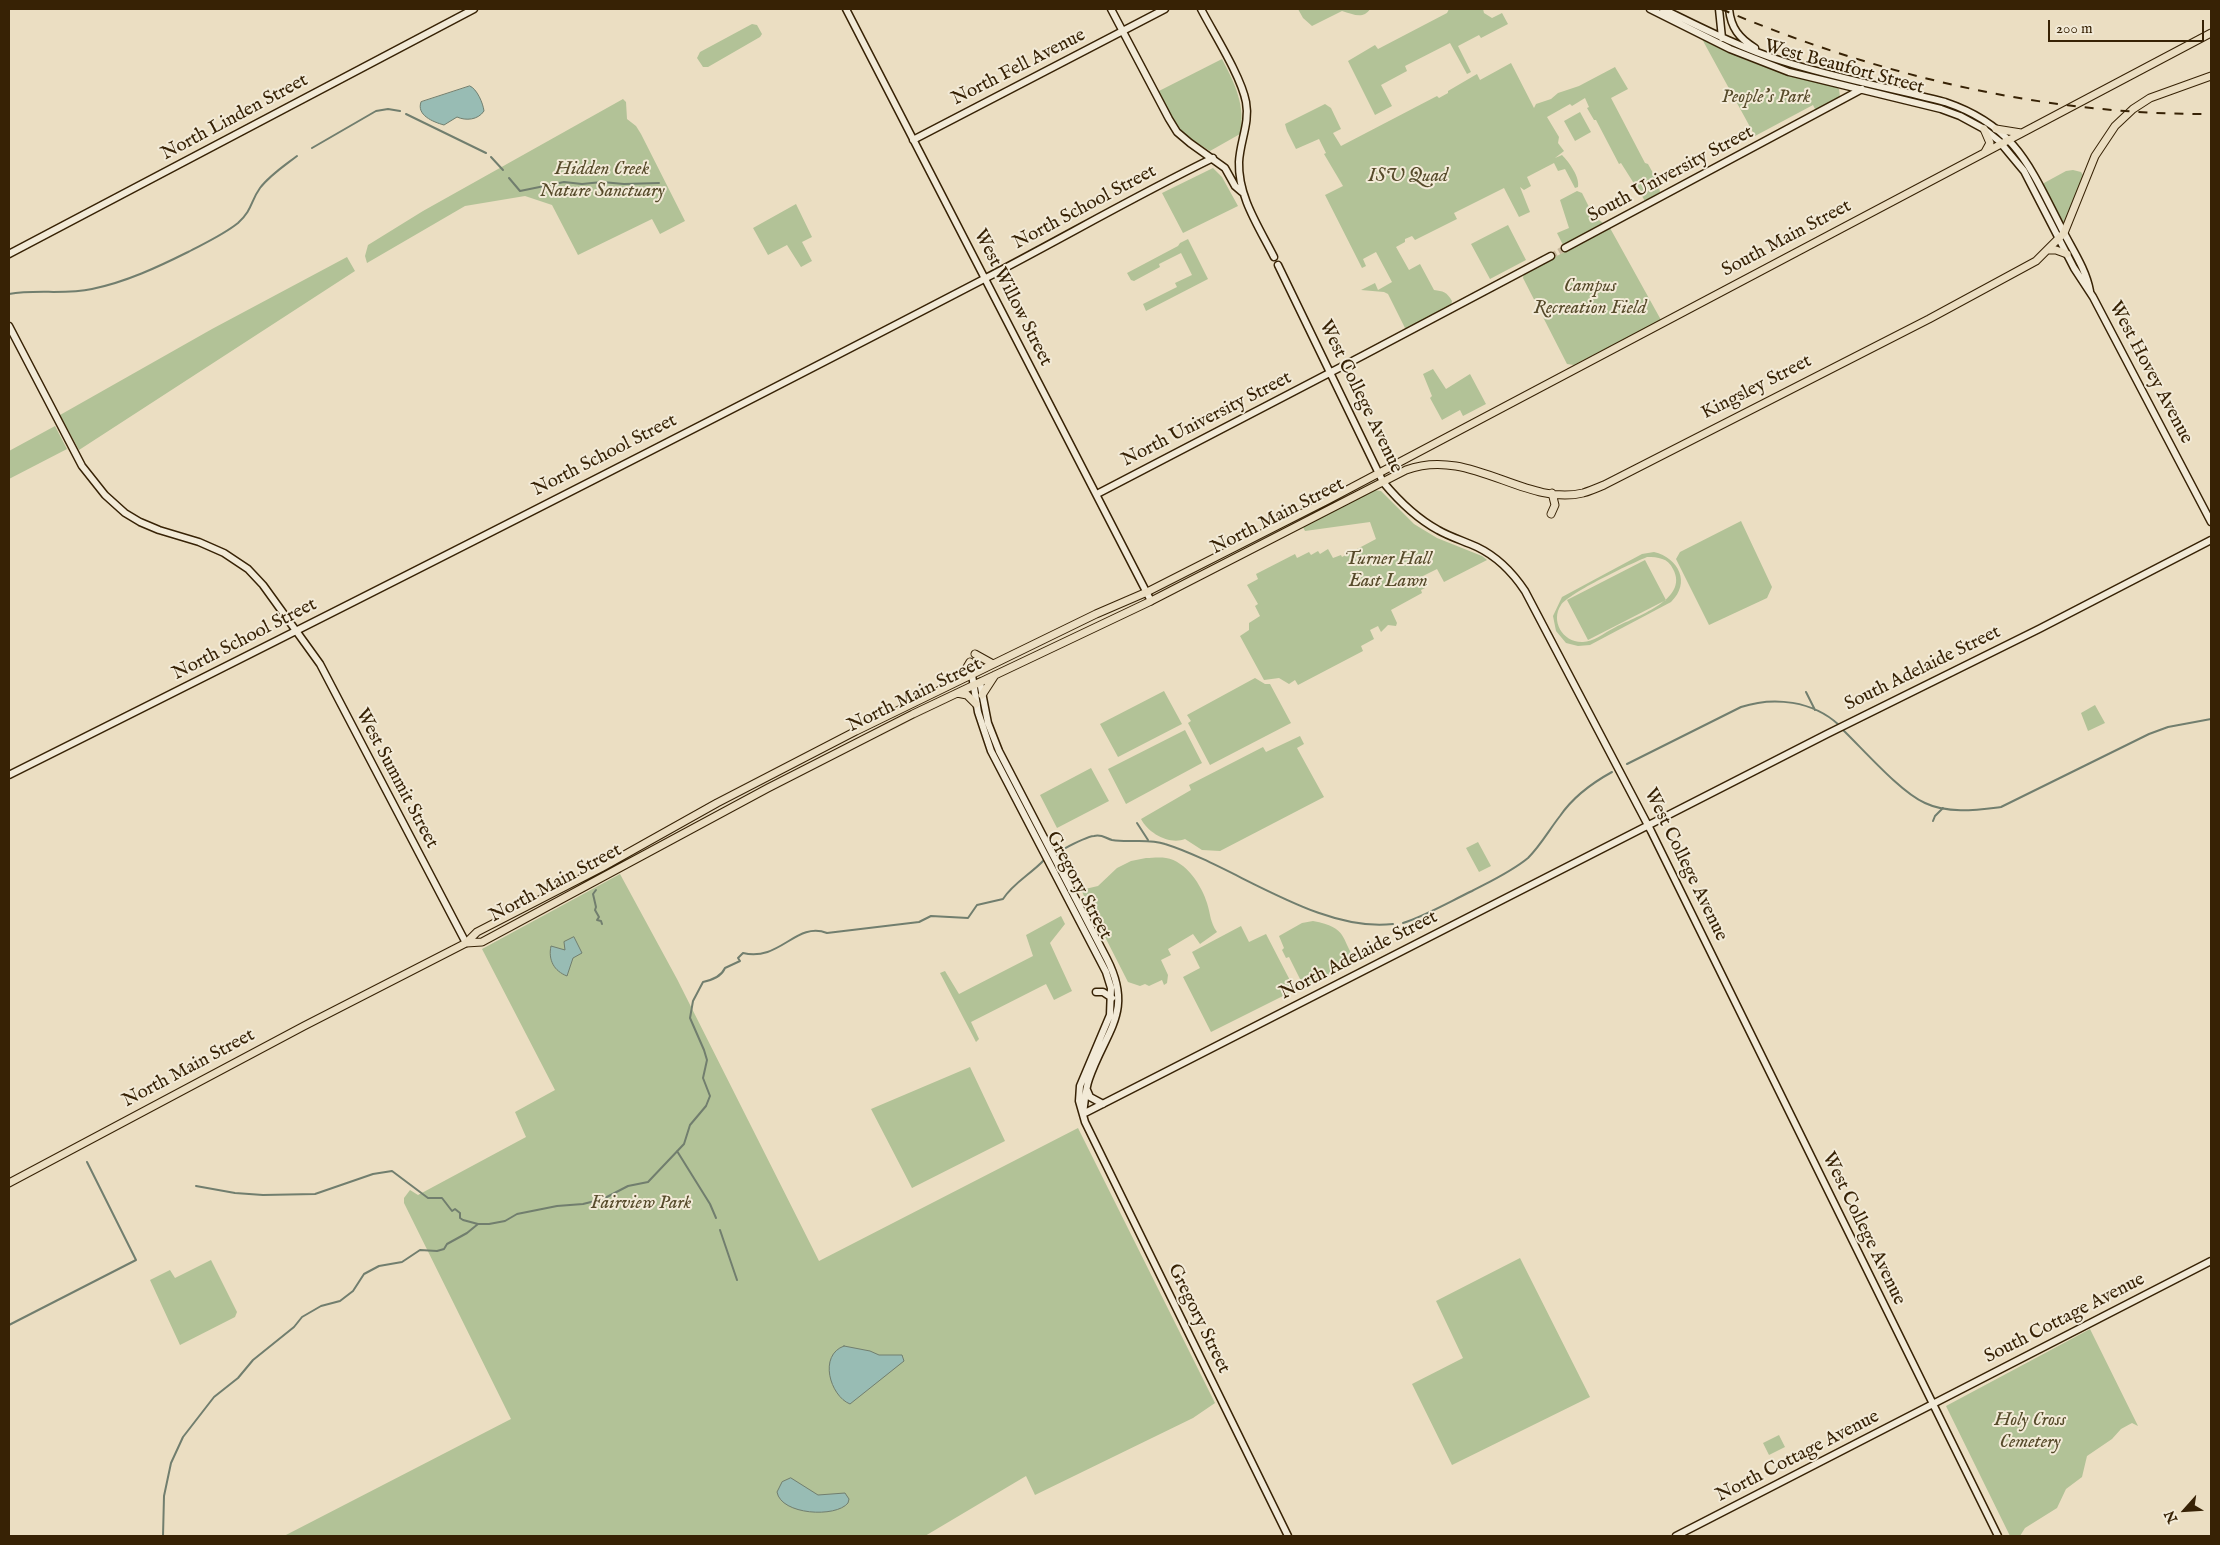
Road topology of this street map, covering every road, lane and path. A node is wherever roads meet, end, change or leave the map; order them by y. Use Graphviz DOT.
graph roads {
  1 [pos="474,9"];
  2 [pos="846,9"];
  3 [pos="1111,9"];
  4 [pos="1165,9"];
  5 [pos="1201,9"];
  6 [pos="1650,9"];
  7 [pos="1663,9"];
  8 [pos="1719,9"];
  9 [pos="1729,9"];
  10 [pos="1719,18"];
  11 [pos="1703,28"];
  12 [pos="1123,31"];
  13 [pos="2211,33"];
  14 [pos="1722,37"];
  15 [pos="1730,49"];
  16 [pos="1769,57"];
  17 [pos="2211,76"];
  18 [pos="1837,84"];
  19 [pos="1870,85"];
  20 [pos="1861,90"];
  21 [pos="1839,102"];
  22 [pos="1984,129"];
  23 [pos="1996,129"];
  24 [pos="2022,133"];
  25 [pos="2010,139"];
  26 [pos="913,140"];
  27 [pos="2002,144"];
  28 [pos="1985,153"];
  29 [pos="1213,158"];
  30 [pos="1242,192"];
  31 [pos="2061,235"];
  32 [pos="1565,248"];
  33 [pos="2048,250"];
  34 [pos="9,254"];
  35 [pos="2067,254"];
  36 [pos="1551,256"];
  37 [pos="1274,258"];
  38 [pos="1278,265"];
  39 [pos="985,278"];
  40 [pos="2091,292"];
  41 [pos="9,326"];
  42 [pos="1330,373"];
  43 [pos="1378,473"];
  44 [pos="1382,482"];
  45 [pos="1552,493"];
  46 [pos="1097,494"];
  47 [pos="1551,514"];
  48 [pos="2211,522"];
  49 [pos="2211,540"];
  50 [pos="1147,592"];
  51 [pos="1151,601"];
  52 [pos="296,632"];
  53 [pos="975,654"];
  54 [pos="970,662"];
  55 [pos="993,664"];
  56 [pos="972,674"];
  57 [pos="995,674"];
  58 [pos="960,680"];
  59 [pos="977,683"];
  60 [pos="956,693"];
  61 [pos="982,695"];
  62 [pos="976,704"];
  63 [pos="9,775"];
  64 [pos="1649,825"];
  65 [pos="466,943"];
  66 [pos="1096,992"];
  67 [pos="1112,998"];
  68 [pos="1087,1089"];
  69 [pos="1103,1104"];
  70 [pos="1083,1114"];
  71 [pos="9,1183"];
  72 [pos="2211,1261"];
  73 [pos="1933,1404"];
  74 [pos="1288,1536"];
  75 [pos="1676,1536"];
  76 [pos="1998,1536"];
  1 -- 34 [label="main road, North Linden Street"];
  2 -- 26 [label="main road, West Willow Street"];
  3 -- 12 [label="main road"];
  4 -- 12 [label="main road, North Fell Avenue"];
  5 -- 30 [label="main road"];
  6 -- 15 [label="main road, West Beaufort Street"];
  7 -- 11 [label="main road, West Beaufort Street"];
  8 -- 10 [label="main road"];
  9 -- 16 [label="main road"];
  10 -- 11 [label="main road"];
  10 -- 14 [label="main road"];
  11 -- 14 [label="main road, West Beaufort Street"];
  12 -- 26 [label="main road, North Fell Avenue"];
  12 -- 29 [label="main road"];
  13 -- 24 [label="main road, South Main Street"];
  14 -- 15 [label="main road"];
  14 -- 16 [label="main road, West Beaufort Street"];
  15 -- 18 [label="main road, West Beaufort Street"];
  16 -- 19 [label="main road, West Beaufort Street"];
  17 -- 31 [label="main road, Kingsley Street"];
  18 -- 20 [label="main road, West Beaufort Street"];
  18 -- 21 [label="main road"];
  19 -- 20 [label="main road, South University Street"];
  19 -- 23 [label="main road, West Beaufort Street"];
  20 -- 21 [label="main road, South University Street"];
  20 -- 22 [label="main road, West Beaufort Street"];
  21 -- 32 [label="main road, South University Street"];
  22 -- 27 [label="main road, West Beaufort Street"];
  22 -- 28 [label="main road"];
  23 -- 24 [label="main road"];
  23 -- 25 [label="main road, West Beaufort Street"];
  24 -- 25 [label="main road, South Main Street"];
  25 -- 27 [label="main road, South Main Street"];
  25 -- 31 [label="main road, West Hovey Avenue"];
  26 -- 39 [label="main road, West Willow Street"];
  27 -- 28 [label="main road, South Main Street"];
  27 -- 31 [label="main road, West Hovey Avenue"];
  28 -- 43 [label="main road, South Main Street"];
  29 -- 30 [label="main road"];
  29 -- 39 [label="main road, North School Street"];
  30 -- 37 [label="main road"];
  31 -- 33 [label="main road, Kingsley Street"];
  31 -- 35 [label="main road, West Hovey Avenue"];
  31 -- 40 [label="main road, West Hovey Avenue"];
  33 -- 35 [label="main road"];
  33 -- 45 [label="main road, Kingsley Street"];
  35 -- 40 [label="main road, West Hovey Avenue"];
  36 -- 42 [label="main road"];
  38 -- 42 [label="main road, West College Avenue"];
  39 -- 46 [label="main road, West Willow Street"];
  39 -- 52 [label="main road, North School Street"];
  40 -- 48 [label="main road, West Hovey Avenue"];
  41 -- 52 [label="main road, West Summit Street"];
  42 -- 43 [label="main road, West College Avenue"];
  42 -- 46 [label="main road, North University Street"];
  43 -- 44 [label="main road, West College Avenue"];
  43 -- 50 [label="main road, North Main Street"];
  44 -- 45 [label="main road, Kingsley Street"];
  44 -- 51 [label="main road, North Main Street"];
  44 -- 64 [label="main road, West College Avenue"];
  45 -- 47 [label="main road"];
  46 -- 50 [label="main road, West Willow Street"];
  49 -- 64 [label="main road, South Adelaide Street"];
  50 -- 51 [label="main road, West Willow Street"];
  50 -- 55 [label="main road, North Main Street"];
  51 -- 57 [label="main road, North Main Street"];
  52 -- 63 [label="main road, North School Street"];
  52 -- 65 [label="main road, West Summit Street"];
  53 -- 55 [label="main road"];
  54 -- 58 [label="main road"];
  55 -- 56 [label="main road, North Main Street"];
  56 -- 58 [label="main road, North Main Street"];
  56 -- 59 [label="main road, Gregory Street"];
  57 -- 59 [label="main road, North Main Street"];
  57 -- 61 [label="main road"];
  58 -- 65 [label="main road, North Main Street"];
  59 -- 60 [label="main road, North Main Street"];
  59 -- 61 [label="main road, Gregory Street"];
  59 -- 62 [label="main road, Gregory Street"];
  60 -- 62 [label="main road"];
  60 -- 65 [label="main road, North Main Street"];
  61 -- 68 [label="main road, Gregory Street"];
  62 -- 67 [label="main road, Gregory Street"];
  64 -- 69 [label="main road, North Adelaide Street"];
  64 -- 73 [label="main road, West College Avenue"];
  65 -- 71 [label="main road, North Main Street"];
  66 -- 67 [label="main road"];
  67 -- 70 [label="main road, Gregory Street"];
  68 -- 69 [label="main road"];
  68 -- 70 [label="main road, Gregory Street"];
  69 -- 70 [label="main road, North Adelaide Street"];
  70 -- 74 [label="main road, Gregory Street"];
  72 -- 73 [label="main road, South Cottage Avenue"];
  73 -- 75 [label="main road, North Cottage Avenue"];
  73 -- 76 [label="main road, West College Avenue"];
}
